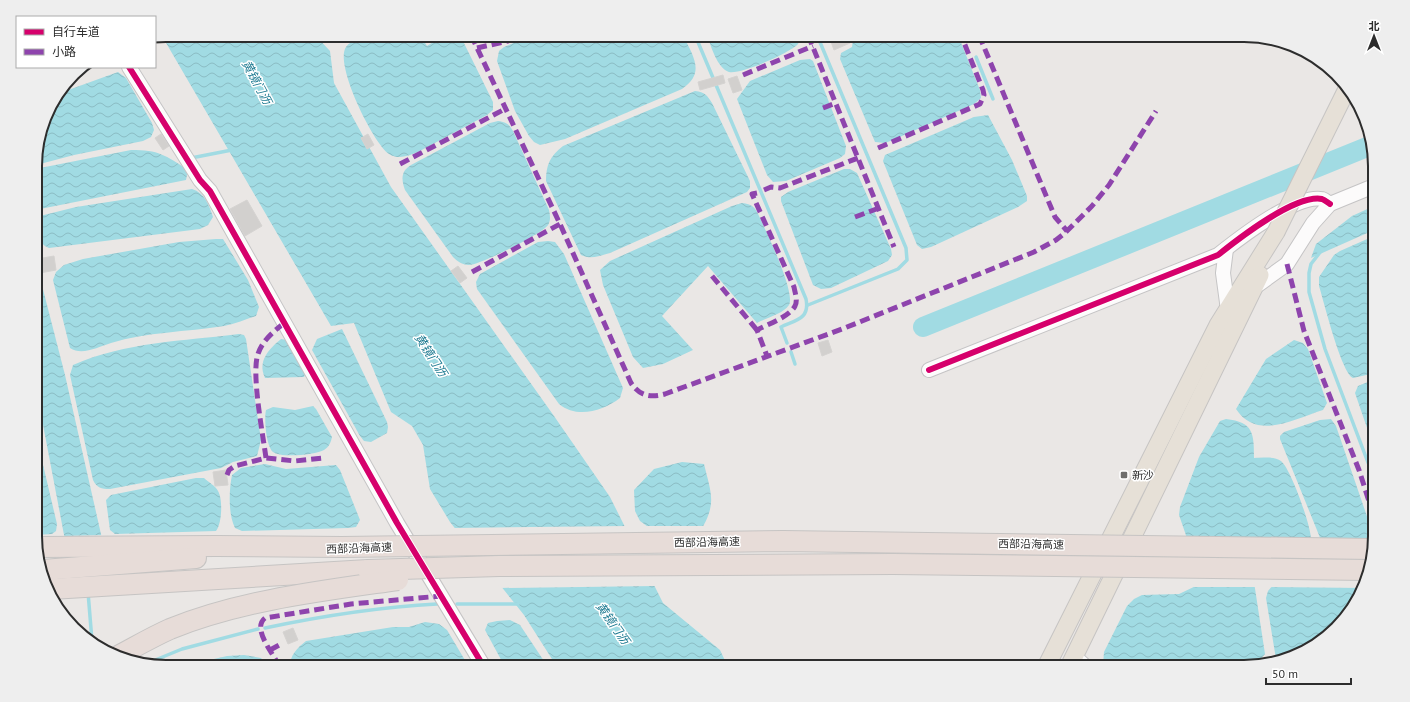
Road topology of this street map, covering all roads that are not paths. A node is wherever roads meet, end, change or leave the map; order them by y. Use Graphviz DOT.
graph roads {
  1 [pos="130,68"];
  2 [pos="1345,94"];
  3 [pos="1368,188"];
  4 [pos="1330,204"];
  5 [pos="1276,232"];
  6 [pos="1226,249"];
  7 [pos="1255,287"];
  8 [pos="1228,310"];
  9 [pos="929,370"];
  10 [pos="43,547"];
  11 [pos="342,547"];
  12 [pos="1367,549"];
  13 [pos="499,566"];
  14 [pos="47,570"];
  15 [pos="1363,570"];
  16 [pos="54,589"];
  17 [pos="125,653"];
  18 [pos="480,660"];
  19 [pos="1050,660"];
  20 [pos="1077,660"];
  1 -- 18 [label="street"];
  2 -- 5 [label="main road, bridge"];
  3 -- 4 [label="street"];
  4 -- 6 [label="street"];
  4 -- 7 [label="street"];
  5 -- 7 [label="main road"];
  5 -- 8 [label="main road"];
  6 -- 8 [label="street"];
  6 -- 9 [label="street"];
  7 -- 20 [label="main road"];
  8 -- 19 [label="main road"];
  10 -- 11 [label="highway"];
  11 -- 12 [label="highway, 西部沿海高速, bridge"];
  11 -- 14 [label="highway, 西部沿海高速"];
  13 -- 15 [label="highway, 西部沿海高速, bridge"];
  13 -- 16 [label="highway, 西部沿海高速, bridge"];
  13 -- 17 [label="highway, bridge"];
}
